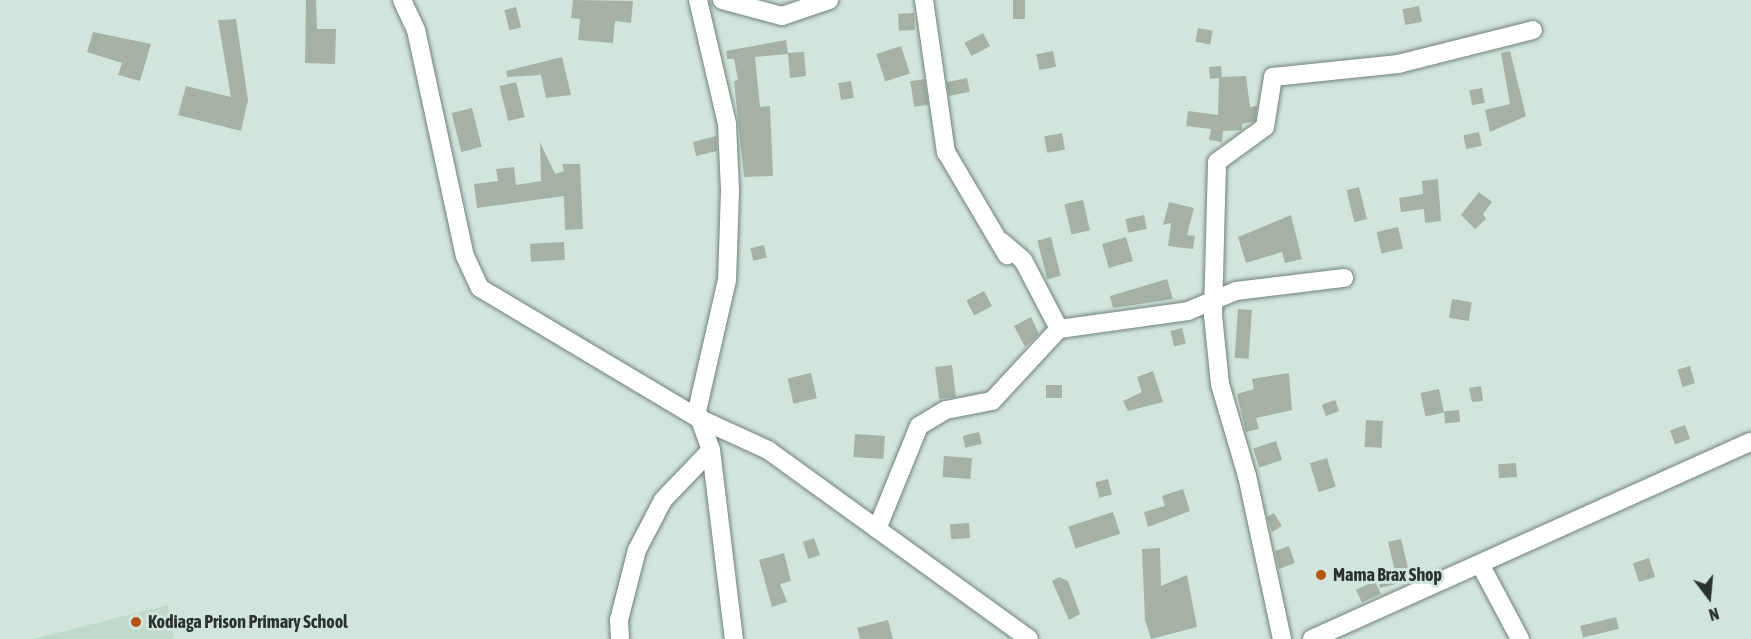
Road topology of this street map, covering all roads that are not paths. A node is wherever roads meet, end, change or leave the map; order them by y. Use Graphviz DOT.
graph roads {
  1 [pos="402,0"];
  2 [pos="698,0"];
  3 [pos="722,0"];
  4 [pos="829,0"];
  5 [pos="924,0"];
  6 [pos="1533,30"];
  7 [pos="992,233"];
  8 [pos="1007,255"];
  9 [pos="1344,278"];
  10 [pos="1214,300"];
  11 [pos="1059,329"];
  12 [pos="698,418"];
  13 [pos="1751,442"];
  14 [pos="711,450"];
  15 [pos="877,529"];
  16 [pos="1480,564"];
  17 [pos="620,639"];
  18 [pos="734,639"];
  19 [pos="1029,639"];
  20 [pos="1282,639"];
  21 [pos="1312,639"];
  22 [pos="1520,639"];
  1 -- 12 [label="street"];
  2 -- 12 [label="street"];
  3 -- 4 [label="street"];
  5 -- 7 [label="street"];
  6 -- 10 [label="street"];
  7 -- 8 [label="street"];
  7 -- 11 [label="street"];
  9 -- 10 [label="street"];
  10 -- 11 [label="street"];
  10 -- 20 [label="street"];
  11 -- 15 [label="street"];
  12 -- 14 [label="street"];
  12 -- 15 [label="street"];
  13 -- 16 [label="street"];
  14 -- 17 [label="street"];
  14 -- 18 [label="street"];
  15 -- 19 [label="street"];
  16 -- 21 [label="street"];
  16 -- 22 [label="street"];
}
